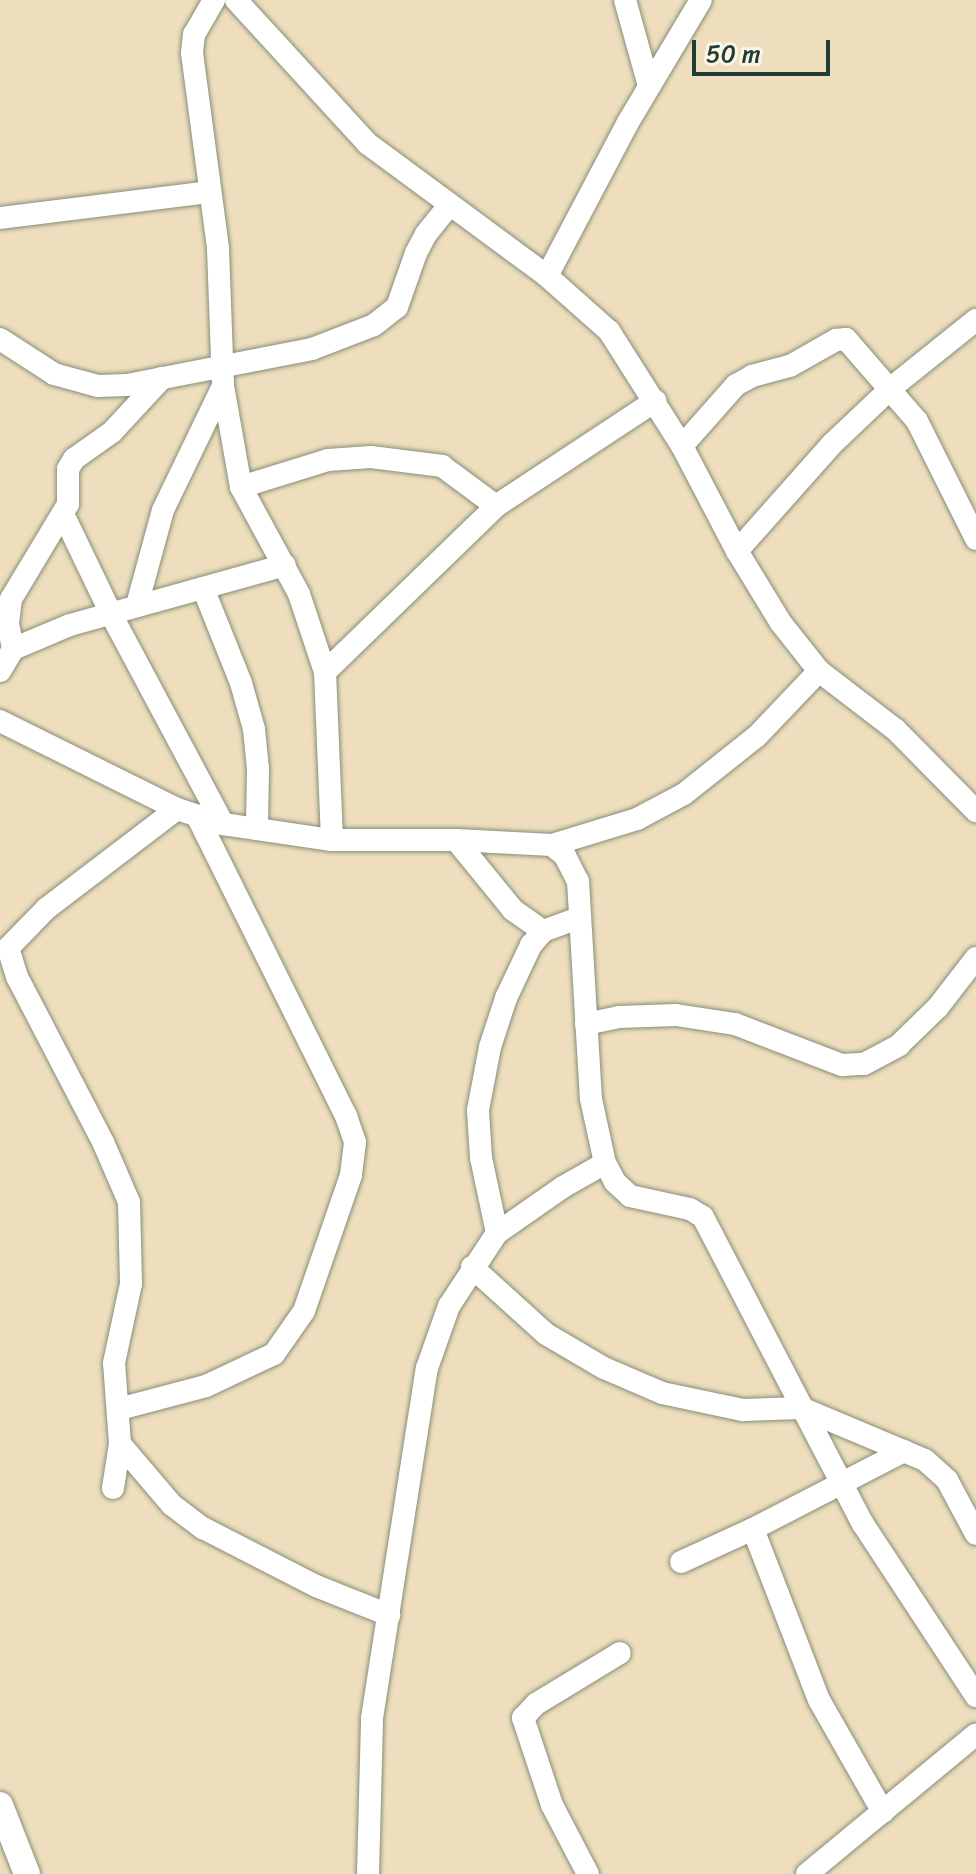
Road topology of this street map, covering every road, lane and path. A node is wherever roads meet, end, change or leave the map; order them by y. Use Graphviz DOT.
graph roads {
  1 [pos="214,0"];
  2 [pos="236,0"];
  3 [pos="625,0"];
  4 [pos="701,0"];
  5 [pos="649,86"];
  6 [pos="209,192"];
  7 [pos="449,206"];
  8 [pos="0,218"];
  9 [pos="547,276"];
  10 [pos="976,320"];
  11 [pos="0,339"];
  12 [pos="222,375"];
  13 [pos="162,378"];
  14 [pos="891,388"];
  15 [pos="655,401"];
  16 [pos="682,446"];
  17 [pos="241,487"];
  18 [pos="496,506"];
  19 [pos="63,514"];
  20 [pos="976,539"];
  21 [pos="737,551"];
  22 [pos="285,565"];
  23 [pos="203,588"];
  24 [pos="137,605"];
  25 [pos="111,613"];
  26 [pos="13,649"];
  27 [pos="0,671"];
  28 [pos="819,671"];
  29 [pos="325,672"];
  30 [pos="0,721"];
  31 [pos="976,811"];
  32 [pos="187,813"];
  33 [pos="223,824"];
  34 [pos="257,829"];
  35 [pos="332,840"];
  36 [pos="456,840"];
  37 [pos="552,845"];
  38 [pos="579,918"];
  39 [pos="543,931"];
  40 [pos="976,958"];
  41 [pos="586,1024"];
  42 [pos="605,1163"];
  43 [pos="497,1233"];
  44 [pos="472,1267"];
  45 [pos="801,1408"];
  46 [pos="119,1409"];
  47 [pos="120,1444"];
  48 [pos="904,1451"];
  49 [pos="842,1484"];
  50 [pos="113,1488"];
  51 [pos="753,1529"];
  52 [pos="976,1534"];
  53 [pos="681,1562"];
  54 [pos="389,1615"];
  55 [pos="620,1653"];
  56 [pos="976,1696"];
  57 [pos="976,1734"];
  58 [pos="0,1805"];
  59 [pos="883,1812"];
  60 [pos="589,1871"];
  61 [pos="27,1874"];
  62 [pos="368,1874"];
  63 [pos="807,1874"];
  1 -- 6 [label="street"];
  2 -- 7 [label="street"];
  3 -- 5 [label="street"];
  4 -- 5 [label="street"];
  5 -- 9 [label="street"];
  6 -- 8 [label="street"];
  6 -- 12 [label="street"];
  7 -- 9 [label="street"];
  7 -- 12 [label="street"];
  9 -- 15 [label="street"];
  10 -- 14 [label="street"];
  11 -- 13 [label="street"];
  12 -- 13 [label="street"];
  12 -- 17 [label="street"];
  12 -- 24 [label="street"];
  13 -- 19 [label="street"];
  14 -- 16 [label="street"];
  14 -- 20 [label="street"];
  14 -- 21 [label="street"];
  15 -- 16 [label="street"];
  15 -- 18 [label="street"];
  16 -- 21 [label="street"];
  17 -- 18 [label="street"];
  17 -- 22 [label="street"];
  18 -- 29 [label="street"];
  19 -- 25 [label="street"];
  19 -- 26 [label="street"];
  21 -- 28 [label="street"];
  22 -- 23 [label="street"];
  22 -- 29 [label="street"];
  23 -- 24 [label="street"];
  23 -- 34 [label="street"];
  24 -- 25 [label="street"];
  25 -- 26 [label="street"];
  25 -- 33 [label="street"];
  26 -- 27 [label="street"];
  28 -- 31 [label="street"];
  28 -- 37 [label="street"];
  29 -- 35 [label="street"];
  30 -- 32 [label="street"];
  32 -- 33 [label="street"];
  32 -- 46 [label="street"];
  32 -- 46 [label="street"];
  33 -- 34 [label="street"];
  34 -- 35 [label="street"];
  35 -- 36 [label="street"];
  36 -- 37 [label="street"];
  36 -- 39 [label="street"];
  37 -- 38 [label="street"];
  38 -- 39 [label="street"];
  38 -- 41 [label="street"];
  39 -- 43 [label="street"];
  40 -- 41 [label="street"];
  41 -- 42 [label="street"];
  42 -- 43 [label="street"];
  42 -- 45 [label="street"];
  43 -- 44 [label="street"];
  44 -- 45 [label="street"];
  44 -- 54 [label="street"];
  45 -- 48 [label="street"];
  45 -- 49 [label="street"];
  46 -- 47 [label="street"];
  47 -- 50 [label="street"];
  47 -- 54 [label="street"];
  48 -- 49 [label="street"];
  48 -- 52 [label="street"];
  49 -- 51 [label="street"];
  49 -- 56 [label="street"];
  51 -- 53 [label="street"];
  51 -- 59 [label="street"];
  54 -- 62 [label="street"];
  55 -- 60 [label="street"];
  57 -- 59 [label="street"];
  58 -- 61 [label="street"];
  59 -- 63 [label="street"];
}
